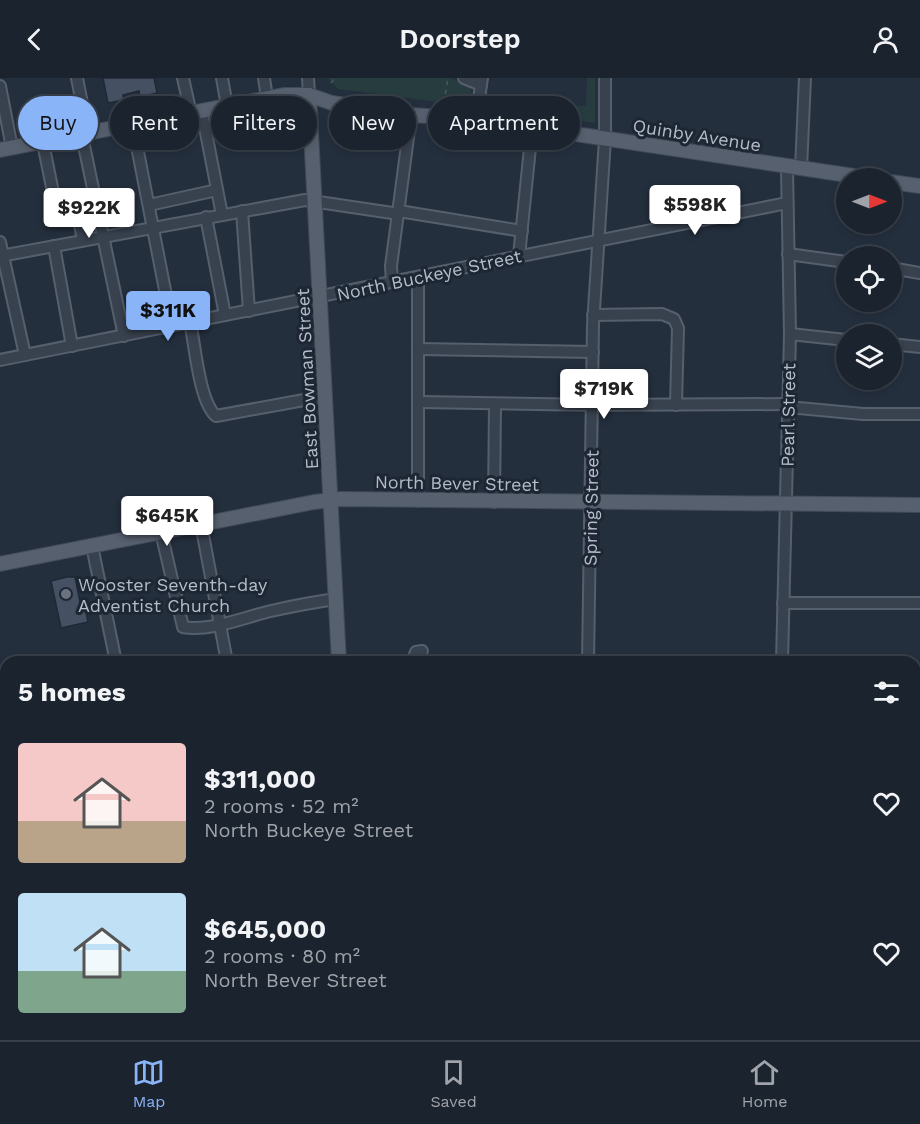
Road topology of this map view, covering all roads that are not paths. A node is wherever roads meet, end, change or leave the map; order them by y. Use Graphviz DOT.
graph roads {
  1 [pos="77,78"];
  2 [pos="183,78"];
  3 [pos="222,78"];
  4 [pos="264,78"];
  5 [pos="308,78"];
  6 [pos="464,78"];
  7 [pos="605,78"];
  8 [pos="805,78"];
  9 [pos="482,81"];
  10 [pos="0,86"];
  11 [pos="309,94"];
  12 [pos="80,96"];
  13 [pos="190,96"];
  14 [pos="225,96"];
  15 [pos="267,96"];
  16 [pos="288,96"];
  17 [pos="480,96"];
  18 [pos="329,102"];
  19 [pos="199,121"];
  20 [pos="580,135"];
  21 [pos="605,139"];
  22 [pos="6,149"];
  23 [pos="44,150"];
  24 [pos="87,150"];
  25 [pos="138,150"];
  26 [pos="407,150"];
  27 [pos="530,150"];
  28 [pos="794,168"];
  29 [pos="836,174"];
  30 [pos="902,184"];
  31 [pos="920,186"];
  32 [pos="217,190"];
  33 [pos="94,195"];
  34 [pos="316,201"];
  35 [pos="787,203"];
  36 [pos="149,205"];
  37 [pos="242,211"];
  38 [pos="57,212"];
  39 [pos="399,213"];
  40 [pos="222,215"];
  41 [pos="206,218"];
  42 [pos="153,227"];
  43 [pos="522,231"];
  44 [pos="103,236"];
  45 [pos="82,240"];
  46 [pos="598,241"];
  47 [pos="0,242"];
  48 [pos="54,246"];
  49 [pos="788,254"];
  50 [pos="1,256"];
  51 [pos="519,256"];
  52 [pos="836,261"];
  53 [pos="902,270"];
  54 [pos="920,273"];
  55 [pos="418,277"];
  56 [pos="392,282"];
  57 [pos="326,296"];
  58 [pos="249,310"];
  59 [pos="225,315"];
  60 [pos="593,315"];
  61 [pos="190,322"];
  62 [pos="172,326"];
  63 [pos="790,334"];
  64 [pos="124,336"];
  65 [pos="836,339"];
  66 [pos="902,345"];
  67 [pos="72,346"];
  68 [pos="920,347"];
  69 [pos="419,349"];
  70 [pos="593,352"];
  71 [pos="25,355"];
  72 [pos="0,360"];
  73 [pos="326,396"];
  74 [pos="420,402"];
  75 [pos="495,404"];
  76 [pos="593,405"];
  77 [pos="676,405"];
  78 [pos="788,405"];
  79 [pos="920,414"];
  80 [pos="330,500"];
  81 [pos="418,501"];
  82 [pos="591,501"];
  83 [pos="494,502"];
  84 [pos="785,505"];
  85 [pos="920,505"];
  86 [pos="201,524"];
  87 [pos="161,532"];
  88 [pos="92,546"];
  89 [pos="0,564"];
  90 [pos="336,599"];
  91 [pos="783,603"];
  92 [pos="920,603"];
  93 [pos="219,624"];
  94 [pos="422,651"];
  95 [pos="115,656"];
  96 [pos="226,656"];
  97 [pos="339,656"];
  98 [pos="414,656"];
  99 [pos="588,656"];
  100 [pos="782,656"];
  1 -- 12 [label="street"];
  2 -- 13 [label="street"];
  3 -- 14 [label="street"];
  4 -- 15 [label="street"];
  5 -- 11 [label="street"];
  6 -- 9 [label="street"];
  7 -- 21 [label="street, Spring Street"];
  8 -- 28 [label="street, Pearl Street"];
  9 -- 17 [label="street"];
  10 -- 22 [label="street"];
  11 -- 16 [label="main road"];
  11 -- 18 [label="main road, Quinby Avenue"];
  11 -- 34 [label="main road, East Bowman Street"];
  19 -- 32 [label="street"];
  20 -- 21 [label="main road, Quinby Avenue"];
  21 -- 28 [label="main road, Quinby Avenue"];
  21 -- 46 [label="street, Spring Street"];
  23 -- 38 [label="street"];
  24 -- 33 [label="street"];
  25 -- 36 [label="street"];
  26 -- 39 [label="street"];
  27 -- 43 [label="street"];
  28 -- 29 [label="main road, Quinby Avenue"];
  28 -- 35 [label="street, Pearl Street"];
  30 -- 31 [label="main road"];
  32 -- 36 [label="street"];
  32 -- 40 [label="street"];
  33 -- 44 [label="street"];
  33 -- 45 [label="street"];
  34 -- 37 [label="street"];
  34 -- 39 [label="street"];
  34 -- 57 [label="main road, East Bowman Street"];
  35 -- 46 [label="street, North Buckeye Street"];
  35 -- 49 [label="street, Pearl Street"];
  36 -- 42 [label="street"];
  37 -- 40 [label="street"];
  37 -- 58 [label="street"];
  39 -- 43 [label="street"];
  39 -- 56 [label="street"];
  40 -- 41 [label="street"];
  41 -- 42 [label="street"];
  41 -- 59 [label="street"];
  42 -- 44 [label="street"];
  42 -- 62 [label="street"];
  43 -- 51 [label="street"];
  44 -- 45 [label="street"];
  44 -- 64 [label="street"];
  45 -- 48 [label="street"];
  46 -- 51 [label="street, North Buckeye Street"];
  46 -- 60 [label="street, Spring Street"];
  47 -- 50 [label="street"];
  48 -- 50 [label="street"];
  48 -- 67 [label="street"];
  49 -- 52 [label="street"];
  49 -- 63 [label="street, Pearl Street"];
  50 -- 71 [label="street"];
  51 -- 55 [label="street, North Buckeye Street"];
  53 -- 54 [label="street"];
  55 -- 56 [label="street, North Buckeye Street"];
  55 -- 69 [label="street"];
  56 -- 57 [label="street, North Buckeye Street"];
  57 -- 58 [label="street, North Buckeye Street"];
  57 -- 73 [label="main road, East Bowman Street"];
  58 -- 59 [label="street, North Buckeye Street"];
  59 -- 61 [label="street, North Buckeye Street"];
  60 -- 70 [label="street, Spring Street"];
  60 -- 77 [label="street"];
  61 -- 62 [label="street, North Buckeye Street"];
  61 -- 73 [label="street"];
  62 -- 64 [label="street, North Buckeye Street"];
  63 -- 65 [label="street"];
  63 -- 78 [label="street, Pearl Street"];
  64 -- 67 [label="street, North Buckeye Street"];
  66 -- 68 [label="street"];
  67 -- 71 [label="street, North Buckeye Street"];
  69 -- 70 [label="street"];
  69 -- 74 [label="street"];
  70 -- 76 [label="street, Spring Street"];
  71 -- 72 [label="street, North Buckeye Street"];
  73 -- 80 [label="main road, East Bowman Street"];
  74 -- 75 [label="street"];
  74 -- 81 [label="street"];
  75 -- 76 [label="street"];
  75 -- 83 [label="street"];
  76 -- 77 [label="street"];
  76 -- 82 [label="street, Spring Street"];
  77 -- 78 [label="street"];
  78 -- 79 [label="street"];
  78 -- 84 [label="street, Pearl Street"];
  80 -- 81 [label="main road, North Bever Street"];
  80 -- 86 [label="main road, North Bever Street"];
  80 -- 90 [label="main road, East Bowman Street"];
  81 -- 83 [label="main road, North Bever Street"];
  82 -- 83 [label="main road, North Bever Street"];
  82 -- 84 [label="main road, North Bever Street"];
  82 -- 99 [label="street, Spring Street"];
  84 -- 85 [label="main road, North Bever Street"];
  84 -- 91 [label="street, Pearl Street"];
  86 -- 87 [label="main road, North Bever Street"];
  86 -- 93 [label="street"];
  87 -- 88 [label="main road, North Bever Street"];
  87 -- 93 [label="street"];
  88 -- 89 [label="main road, North Bever Street"];
  88 -- 95 [label="street"];
  90 -- 93 [label="street"];
  90 -- 97 [label="main road, East Bowman Street"];
  91 -- 92 [label="street"];
  91 -- 100 [label="street, Pearl Street"];
  93 -- 96 [label="street"];
  94 -- 98 [label="street"];
}
